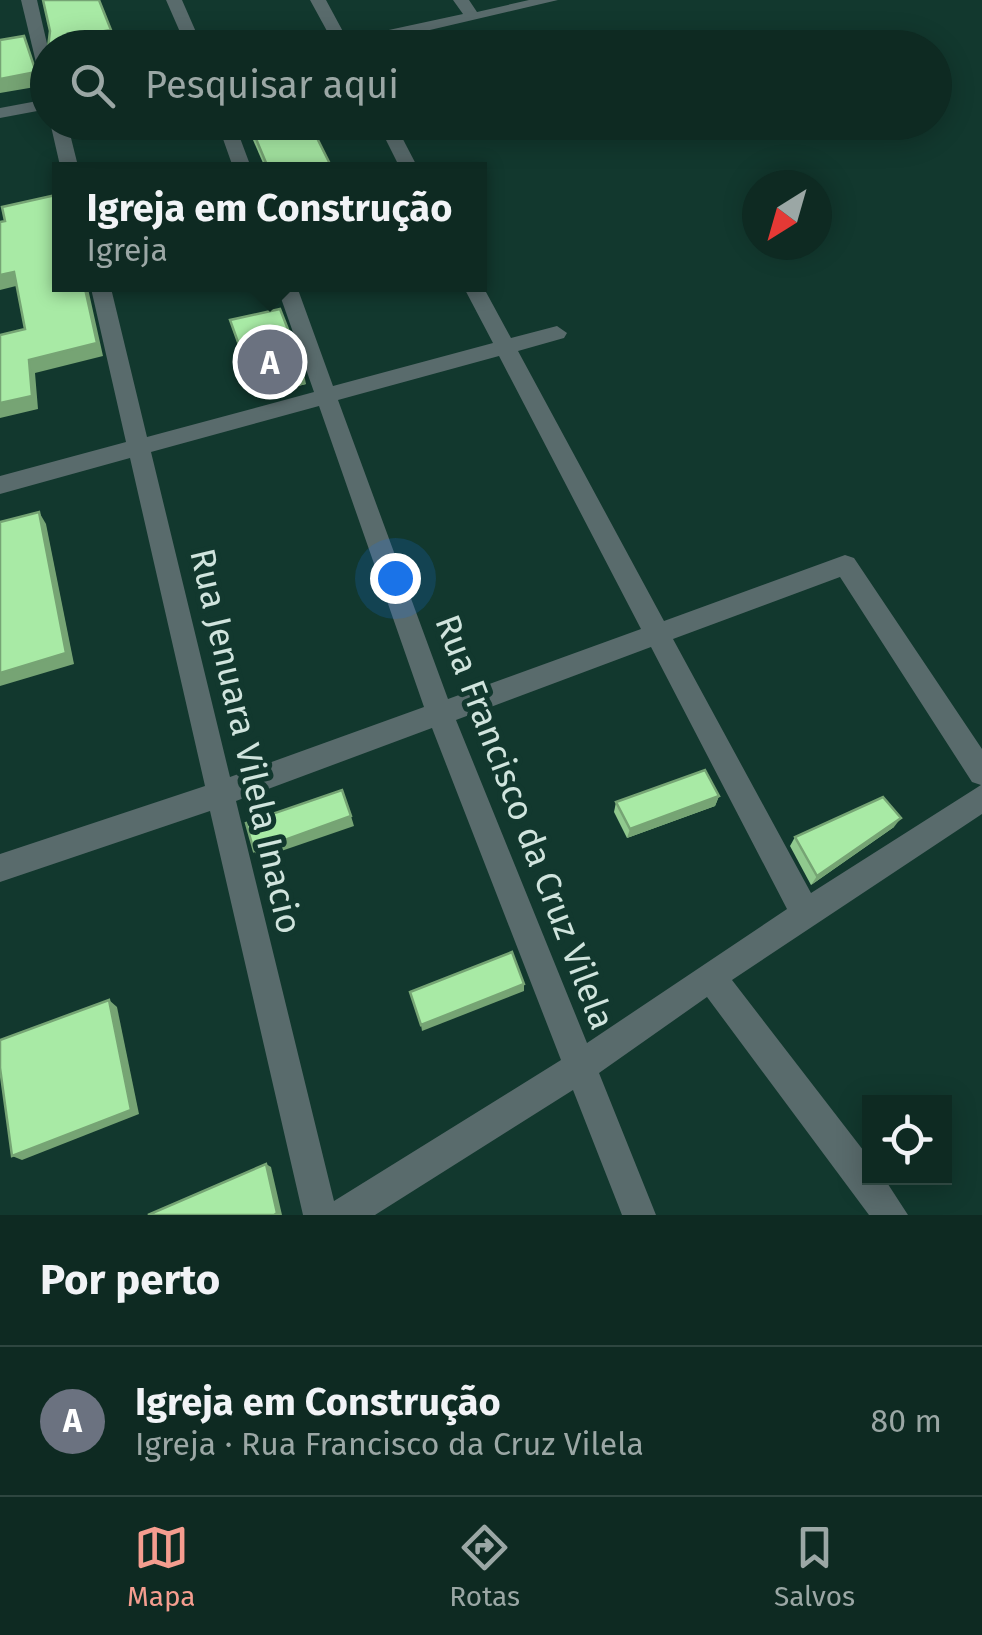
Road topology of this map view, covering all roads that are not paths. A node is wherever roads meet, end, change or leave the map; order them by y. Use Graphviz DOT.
graph roads {
  1 [pos="29,0"];
  2 [pos="174,0"];
  3 [pos="318,0"];
  4 [pos="461,0"];
  5 [pos="550,0"];
  6 [pos="473,17"];
  7 [pos="36,30"];
  8 [pos="187,30"];
  9 [pos="331,30"];
  10 [pos="414,30"];
  11 [pos="30,108"];
  12 [pos="0,114"];
  13 [pos="394,140"];
  14 [pos="406,162"];
  15 [pos="102,292"];
  16 [pos="289,292"];
  17 [pos="476,292"];
  18 [pos="557,333"];
  19 [pos="505,347"];
  20 [pos="328,397"];
  21 [pos="141,446"];
  22 [pos="0,485"];
  23 [pos="656,633"];
  24 [pos="440,714"];
  25 [pos="982,773"];
  26 [pos="218,795"];
  27 [pos="982,798"];
  28 [pos="0,868"];
  29 [pos="805,913"];
  30 [pos="710,976"];
  31 [pos="579,1068"];
  32 [pos="320,1215"];
  33 [pos="343,1215"];
  34 [pos="639,1215"];
  35 [pos="891,1215"];
  1 -- 7 [label="street"];
  2 -- 8 [label="street"];
  3 -- 9 [label="street"];
  4 -- 6 [label="street"];
  5 -- 6 [label="street"];
  6 -- 10 [label="street"];
  11 -- 12 [label="street"];
  13 -- 14 [label="street"];
  15 -- 21 [label="street, Rua Jenuara Vilela Inacio"];
  16 -- 20 [label="street, Rua Francisco da Cruz Vilela"];
  17 -- 19 [label="street"];
  18 -- 19 [label="street"];
  19 -- 20 [label="street"];
  19 -- 23 [label="street"];
  20 -- 21 [label="street"];
  20 -- 24 [label="street, Rua Francisco da Cruz Vilela"];
  21 -- 22 [label="street"];
  21 -- 26 [label="street, Rua Jenuara Vilela Inacio"];
  23 -- 24 [label="street"];
  23 -- 25 [label="street"];
  23 -- 29 [label="street"];
  24 -- 26 [label="street"];
  24 -- 31 [label="street, Rua Francisco da Cruz Vilela"];
  26 -- 28 [label="street"];
  26 -- 32 [label="street, Rua Jenuara Vilela Inacio"];
  27 -- 29 [label="street"];
  29 -- 30 [label="street"];
  30 -- 31 [label="street"];
  30 -- 35 [label="street"];
  31 -- 33 [label="street"];
  31 -- 34 [label="street, Rua Francisco da Cruz Vilela"];
}
